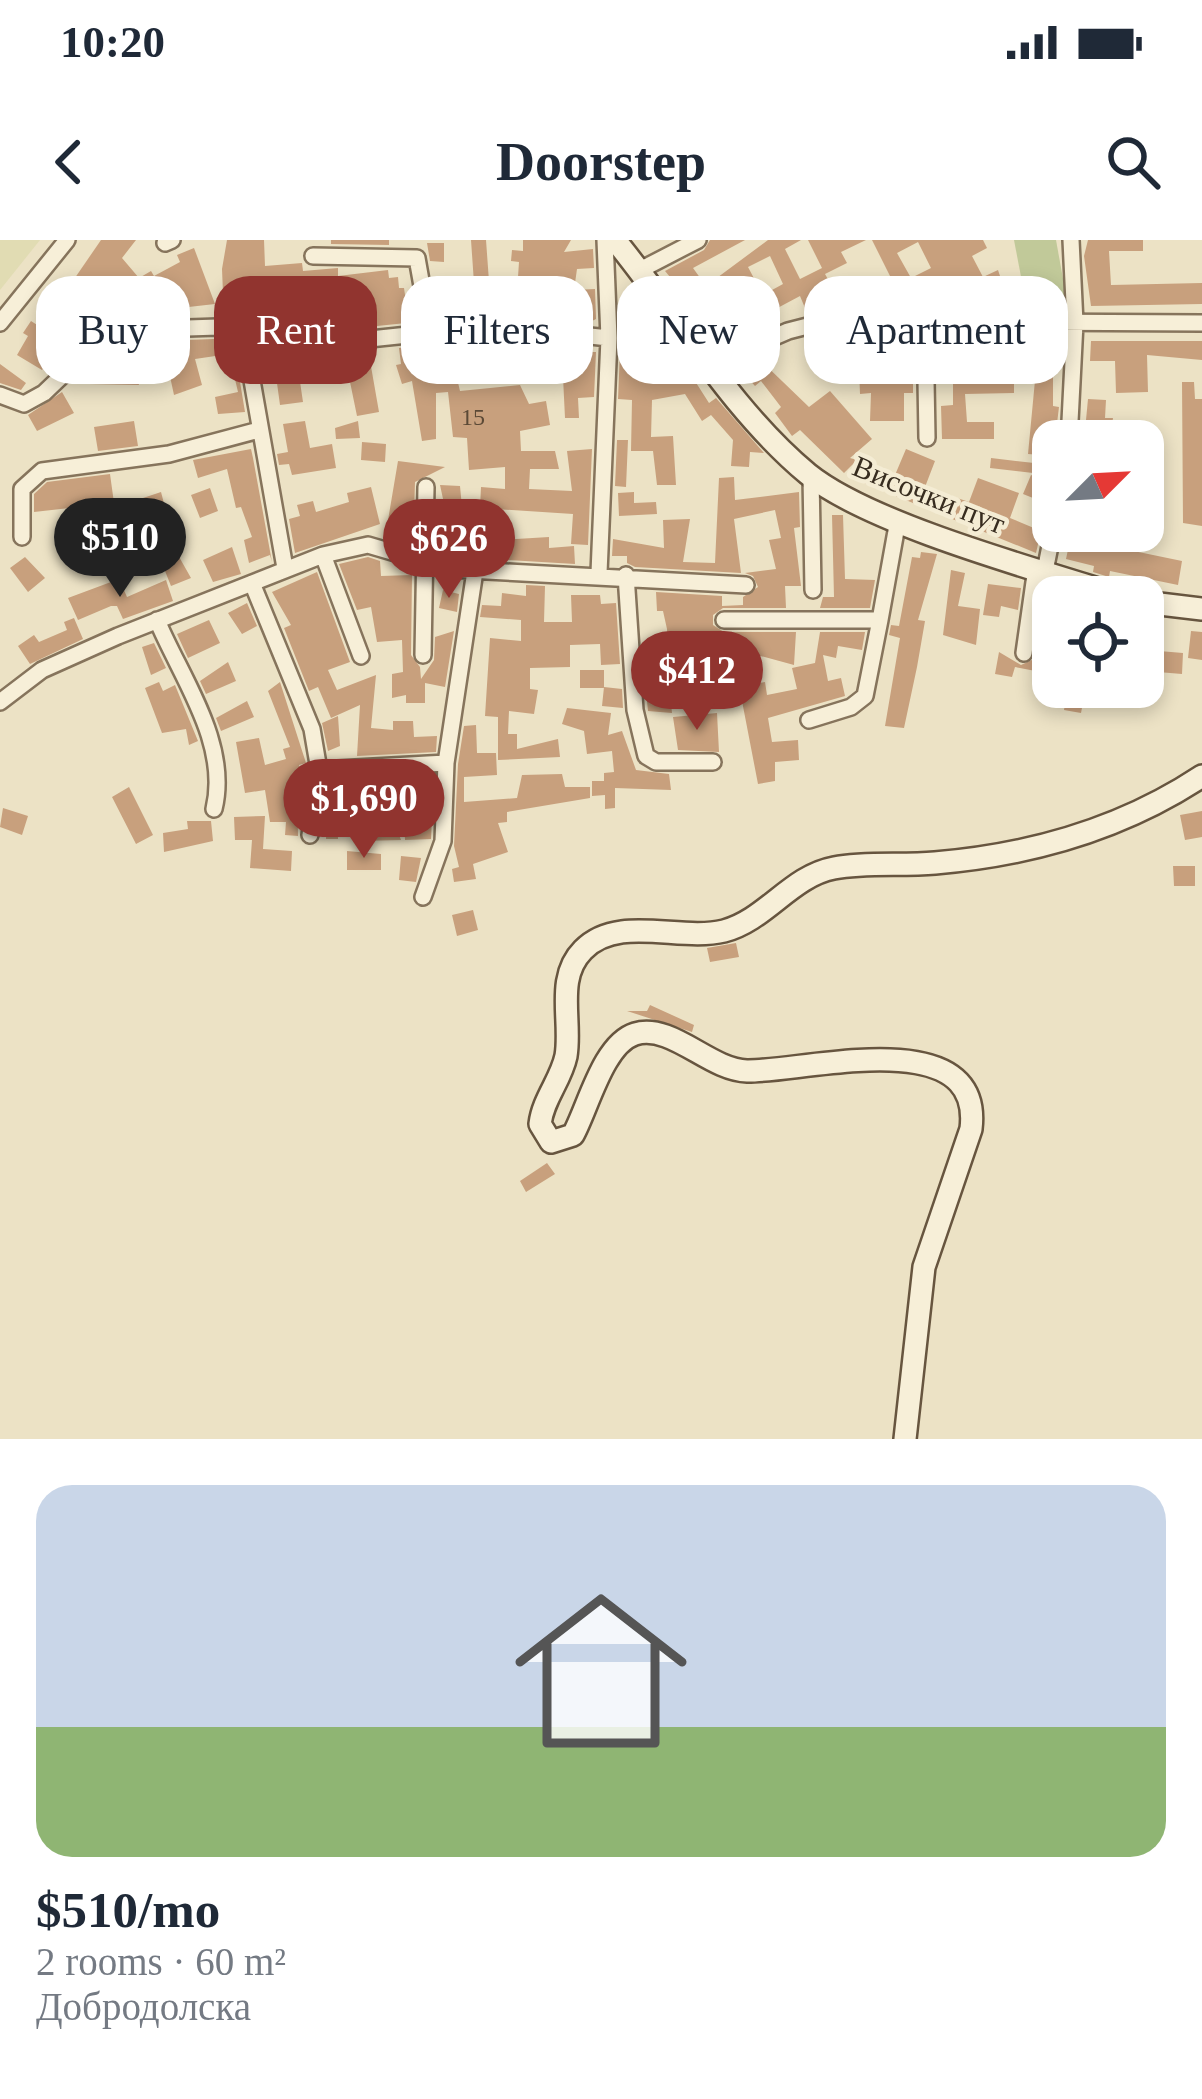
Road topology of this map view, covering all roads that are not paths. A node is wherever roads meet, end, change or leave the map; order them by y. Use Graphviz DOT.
graph roads {
  1 [pos="67,240"];
  2 [pos="605,240"];
  3 [pos="615,240"];
  4 [pos="698,240"];
  5 [pos="1071,240"];
  6 [pos="313,256"];
  7 [pos="640,270"];
  8 [pos="420,276"];
  9 [pos="644,276"];
  10 [pos="0,323"];
  11 [pos="1068,323"];
  12 [pos="1075,323"];
  13 [pos="1202,323"];
  14 [pos="214,329"];
  15 [pos="593,336"];
  16 [pos="609,338"];
  17 [pos="253,384"];
  18 [pos="728,384"];
  19 [pos="926,384"];
  20 [pos="0,395"];
  21 [pos="1070,420"];
  22 [pos="259,430"];
  23 [pos="927,438"];
  24 [pos="811,476"];
  25 [pos="426,487"];
  26 [pos="898,520"];
  27 [pos="22,537"];
  28 [pos="1047,552"];
  29 [pos="323,554"];
  30 [pos="423,560"];
  31 [pos="285,568"];
  32 [pos="1041,570"];
  33 [pos="475,571"];
  34 [pos="599,573"];
  35 [pos="626,575"];
  36 [pos="1059,576"];
  37 [pos="251,583"];
  38 [pos="746,585"];
  39 [pos="814,590"];
  40 [pos="1164,604"];
  41 [pos="1202,609"];
  42 [pos="157,620"];
  43 [pos="724,620"];
  44 [pos="880,620"];
  45 [pos="1024,653"];
  46 [pos="361,656"];
  47 [pos="423,656"];
  48 [pos="0,702"];
  49 [pos="808,720"];
  50 [pos="713,762"];
  51 [pos="446,763"];
  52 [pos="319,770"];
  53 [pos="1202,776"];
  54 [pos="214,809"];
  55 [pos="310,835"];
  56 [pos="424,897"];
  57 [pos="905,1439"];
  1 -- 10 [label="street"];
  2 -- 16 [label="street"];
  3 -- 7 [label="main road, Височки пут"];
  4 -- 7 [label="street"];
  5 -- 12 [label="street"];
  6 -- 8 [label="street"];
  7 -- 9 [label="main road, Височки пут"];
  11 -- 12 [label="street"];
  12 -- 13 [label="street"];
  12 -- 21 [label="street"];
  14 -- 20 [label="street"];
  15 -- 16 [label="street"];
  16 -- 34 [label="street"];
  17 -- 22 [label="street"];
  18 -- 24 [label="main road, Височки пут"];
  19 -- 23 [label="street"];
  22 -- 27 [label="street"];
  22 -- 31 [label="street"];
  24 -- 26 [label="main road, Височки пут"];
  24 -- 39 [label="street"];
  25 -- 30 [label="street"];
  26 -- 32 [label="main road, Височки пут"];
  26 -- 44 [label="street"];
  28 -- 32 [label="street"];
  29 -- 30 [label="street"];
  29 -- 31 [label="street"];
  29 -- 46 [label="street"];
  30 -- 33 [label="street"];
  30 -- 47 [label="street"];
  31 -- 37 [label="street"];
  32 -- 36 [label="main road, Височки пут"];
  32 -- 45 [label="street"];
  33 -- 34 [label="street"];
  33 -- 51 [label="street"];
  34 -- 35 [label="street"];
  35 -- 38 [label="street"];
  35 -- 50 [label="street"];
  37 -- 42 [label="street"];
  37 -- 52 [label="street"];
  40 -- 41 [label="main road"];
  42 -- 48 [label="street"];
  42 -- 54 [label="street"];
  43 -- 44 [label="street"];
  44 -- 49 [label="street"];
  51 -- 52 [label="street"];
  51 -- 56 [label="street"];
  52 -- 55 [label="street"];
  53 -- 57 [label="main road"];
}
